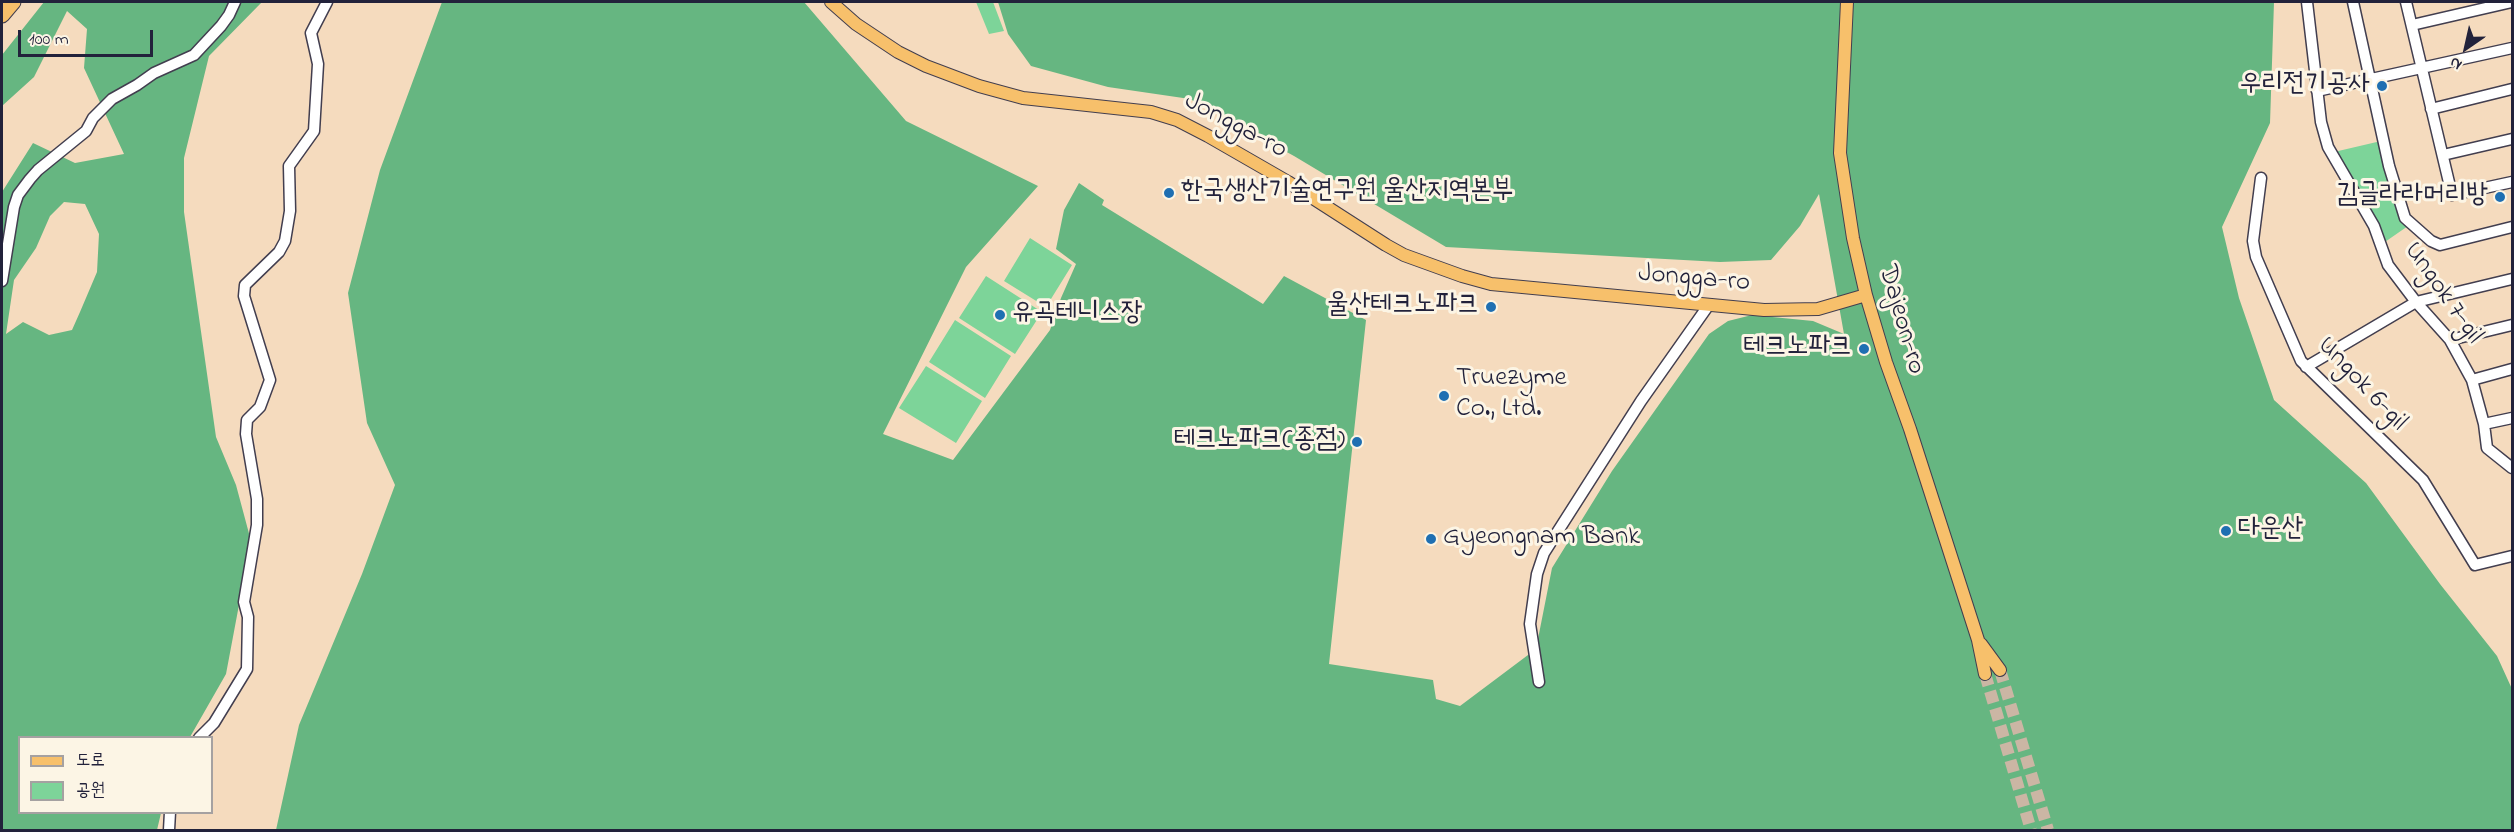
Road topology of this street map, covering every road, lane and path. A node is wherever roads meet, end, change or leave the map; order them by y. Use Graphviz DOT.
graph roads {
  1 [pos="234,2"];
  2 [pos="327,2"];
  3 [pos="831,2"];
  4 [pos="1847,2"];
  5 [pos="2307,2"];
  6 [pos="2353,2"];
  7 [pos="2406,2"];
  8 [pos="2512,2"];
  9 [pos="2412,25"];
  10 [pos="2512,48"];
  11 [pos="2421,67"];
  12 [pos="2370,78"];
  13 [pos="2512,89"];
  14 [pos="2317,91"];
  15 [pos="2431,109"];
  16 [pos="2512,140"];
  17 [pos="2443,155"];
  18 [pos="2261,178"];
  19 [pos="2512,182"];
  20 [pos="2512,226"];
  21 [pos="2512,279"];
  22 [pos="2,281"];
  23 [pos="1866,295"];
  24 [pos="2416,302"];
  25 [pos="1708,306"];
  26 [pos="2512,325"];
  27 [pos="2450,340"];
  28 [pos="2306,367"];
  29 [pos="2512,369"];
  30 [pos="2472,380"];
  31 [pos="2512,418"];
  32 [pos="2484,424"];
  33 [pos="2511,466"];
  34 [pos="2512,556"];
  35 [pos="1978,640"];
  36 [pos="2000,670"];
  37 [pos="1985,674"];
  38 [pos="1539,682"];
  39 [pos="201,736"];
  40 [pos="171,814"];
  41 [pos="168,831"];
  1 -- 22 [label="street"];
  2 -- 39 [label="street"];
  3 -- 25 [label="main road, Jongga-ro"];
  4 -- 23 [label="main road, Dajeon-ro"];
  5 -- 14 [label="street, Ungok 7-gil"];
  6 -- 12 [label="street"];
  7 -- 9 [label="street"];
  8 -- 9 [label="street"];
  9 -- 11 [label="street"];
  10 -- 11 [label="street"];
  11 -- 12 [label="street"];
  11 -- 15 [label="street"];
  12 -- 14 [label="street"];
  12 -- 20 [label="street"];
  13 -- 15 [label="street"];
  14 -- 24 [label="street, Ungok 7-gil"];
  15 -- 17 [label="street"];
  16 -- 17 [label="street"];
  17 -- 19 [label="street"];
  18 -- 28 [label="street, Ungok 6-gil"];
  21 -- 24 [label="street"];
  23 -- 25 [label="main road, Jongga-ro"];
  23 -- 35 [label="main road, Dajeon-ro"];
  24 -- 27 [label="street, Ungok 7-gil"];
  24 -- 28 [label="street"];
  25 -- 38 [label="street"];
  26 -- 27 [label="street"];
  27 -- 30 [label="street, Ungok 7-gil"];
  28 -- 34 [label="street, Ungok 6-gil"];
  29 -- 30 [label="street"];
  30 -- 32 [label="street, Ungok 7-gil"];
  31 -- 32 [label="street"];
  32 -- 33 [label="street, Ungok 7-gil"];
  35 -- 36 [label="main road, Dajeon-ro"];
  35 -- 37 [label="main road, Dajeon-ro"];
  40 -- 41 [label="street"];
}
